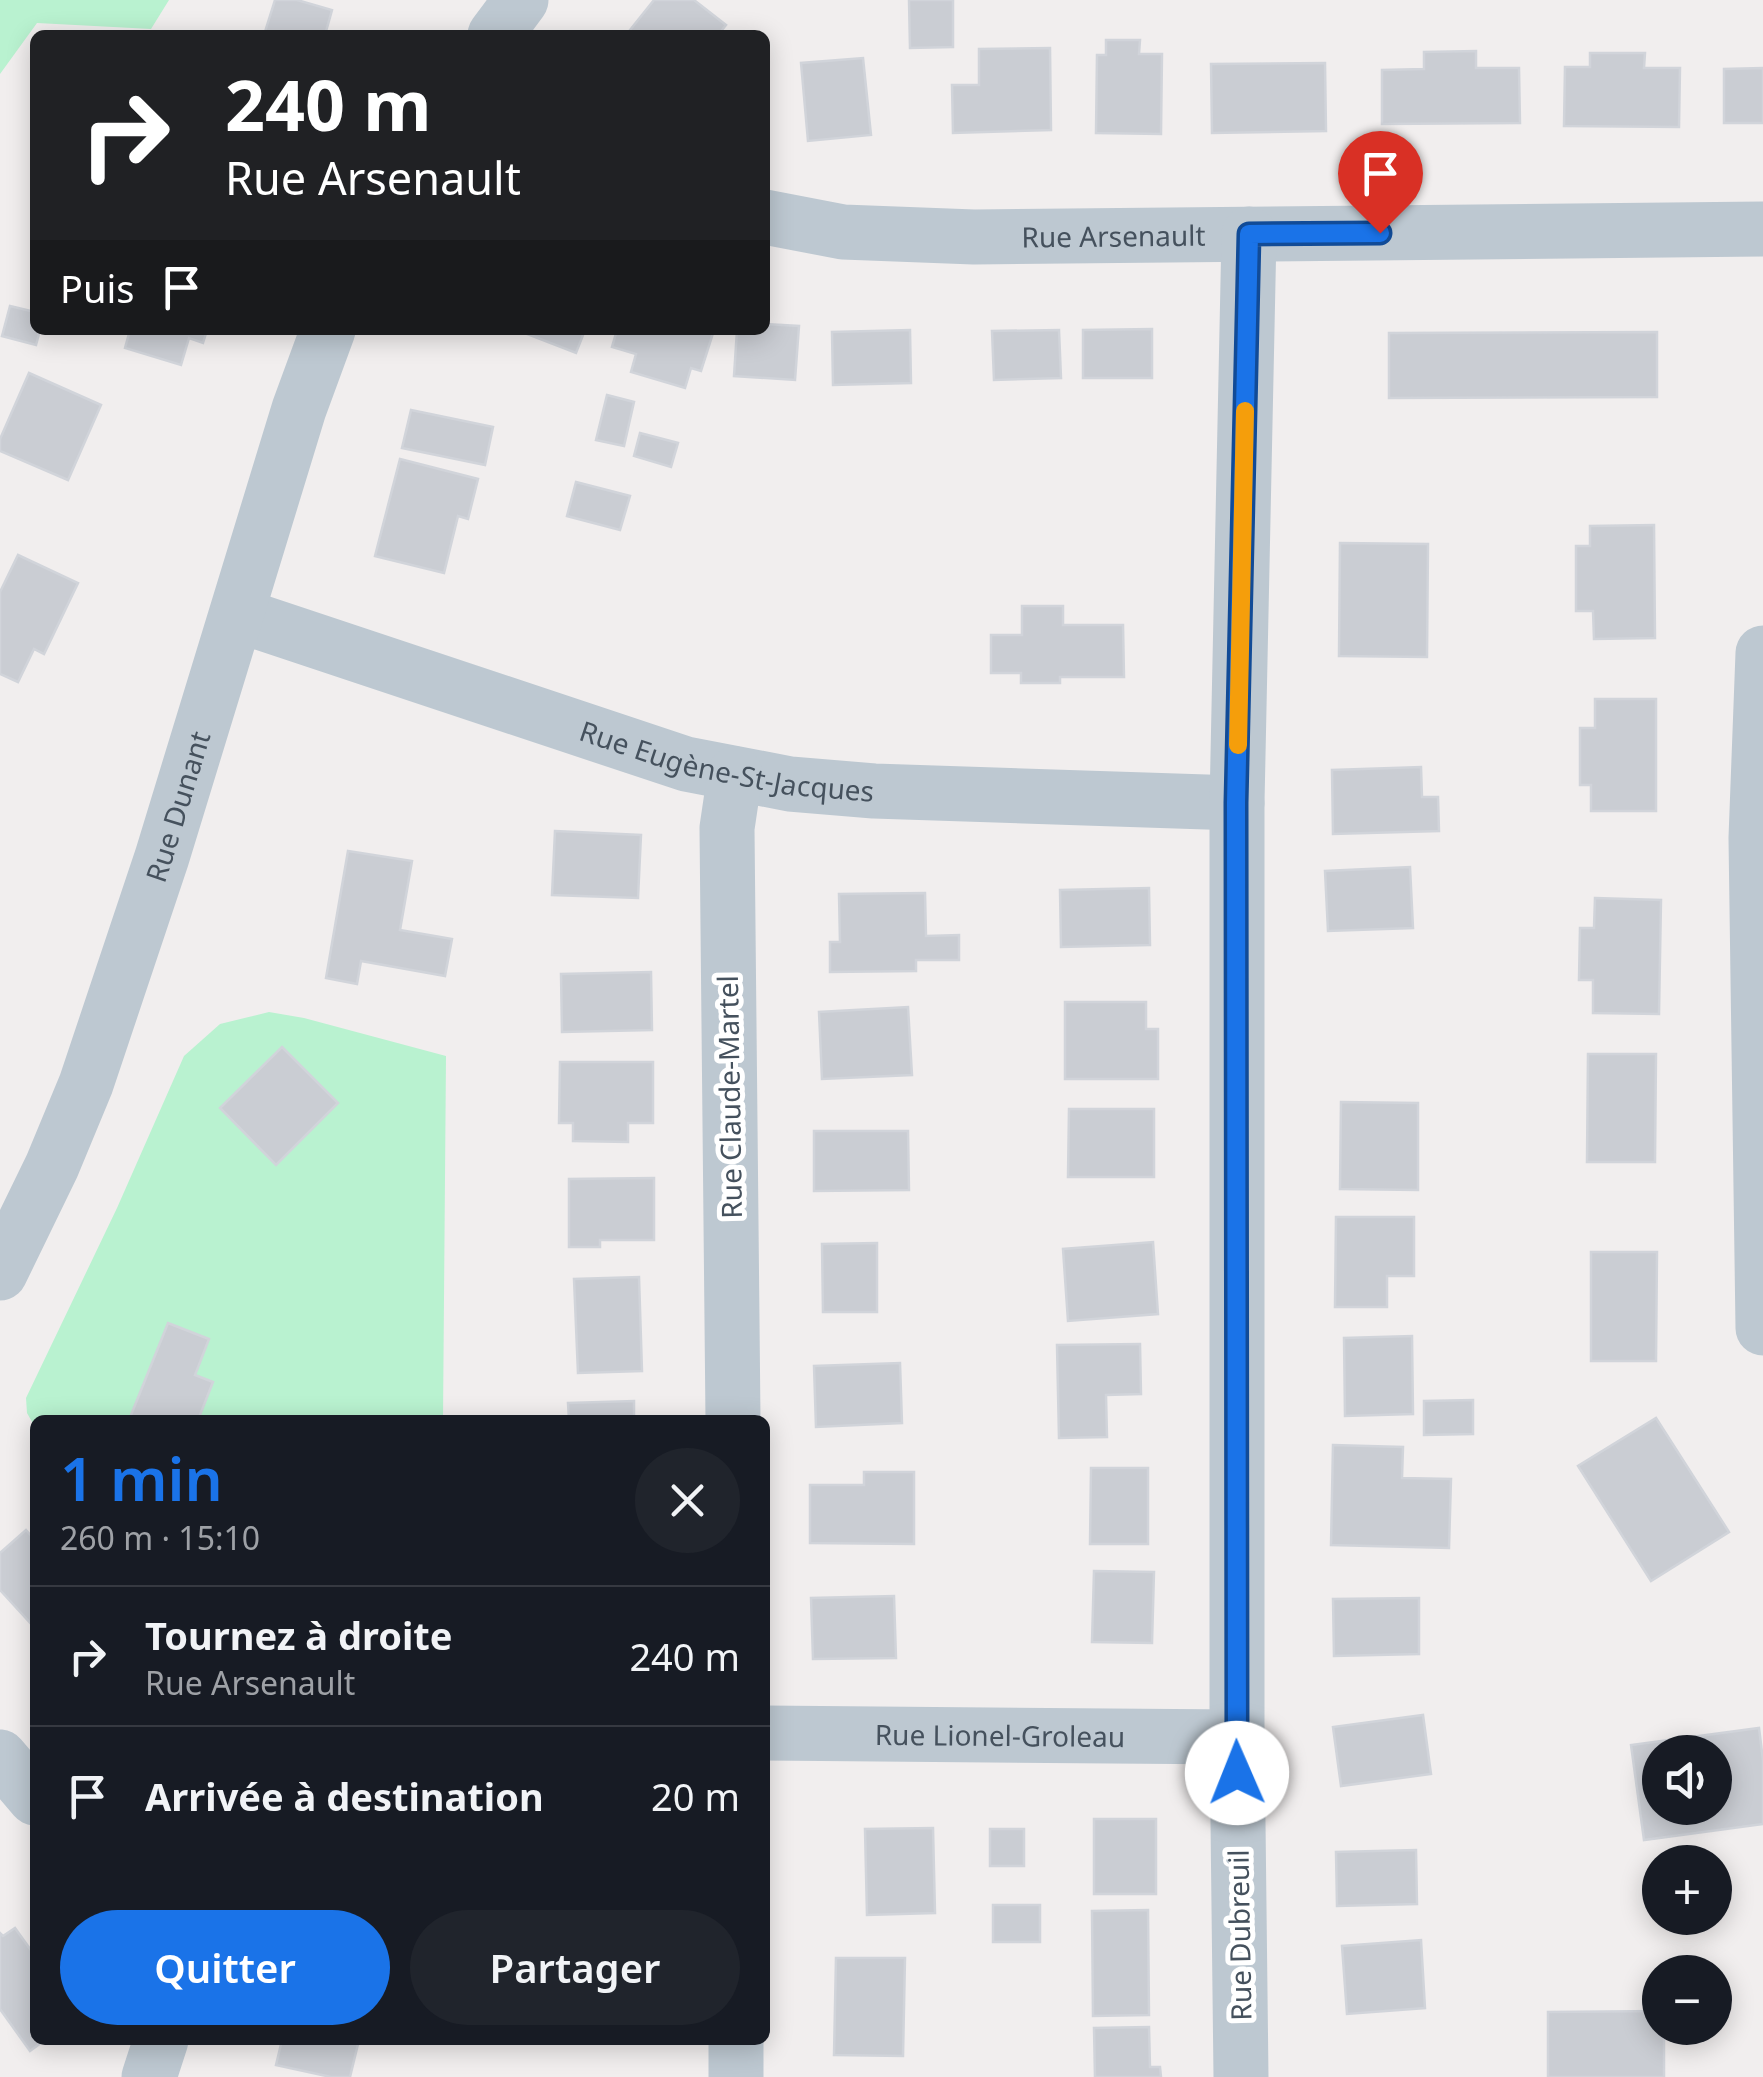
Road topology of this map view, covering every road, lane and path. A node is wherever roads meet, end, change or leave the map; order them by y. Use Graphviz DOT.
graph roads {
  1 [pos="521,0"];
  2 [pos="499,30"];
  3 [pos="770,218"];
  4 [pos="1763,229"];
  5 [pos="1249,234"];
  6 [pos="326,335"];
  7 [pos="238,615"];
  8 [pos="1763,653"];
  9 [pos="734,774"];
  10 [pos="1236,803"];
  11 [pos="0,1273"];
  12 [pos="1763,1328"];
  13 [pos="733,1415"];
  14 [pos="770,1734"];
  15 [pos="1236,1737"];
  16 [pos="0,1756"];
  17 [pos="30,1792"];
  18 [pos="161,2045"];
  19 [pos="736,2045"];
  20 [pos="150,2077"];
  21 [pos="736,2077"];
  22 [pos="1241,2077"];
  1 -- 2 [label="street"];
  3 -- 5 [label="street, Rue Arsenault"];
  4 -- 5 [label="street, Rue Arsenault"];
  5 -- 10 [label="street, Rue Dubreuil"];
  6 -- 7 [label="street, Rue Dunant"];
  7 -- 9 [label="street, Rue Eugène-St-Jacques"];
  7 -- 11 [label="street, Rue Dunant"];
  8 -- 12 [label="street"];
  9 -- 10 [label="street, Rue Eugène-St-Jacques"];
  9 -- 13 [label="street, Rue Claude-Martel"];
  10 -- 15 [label="street, Rue Dubreuil"];
  14 -- 15 [label="street, Rue Lionel-Groleau"];
  15 -- 22 [label="street, Rue Dubreuil"];
  16 -- 17 [label="street"];
  18 -- 20 [label="street"];
  19 -- 21 [label="street"];
}
